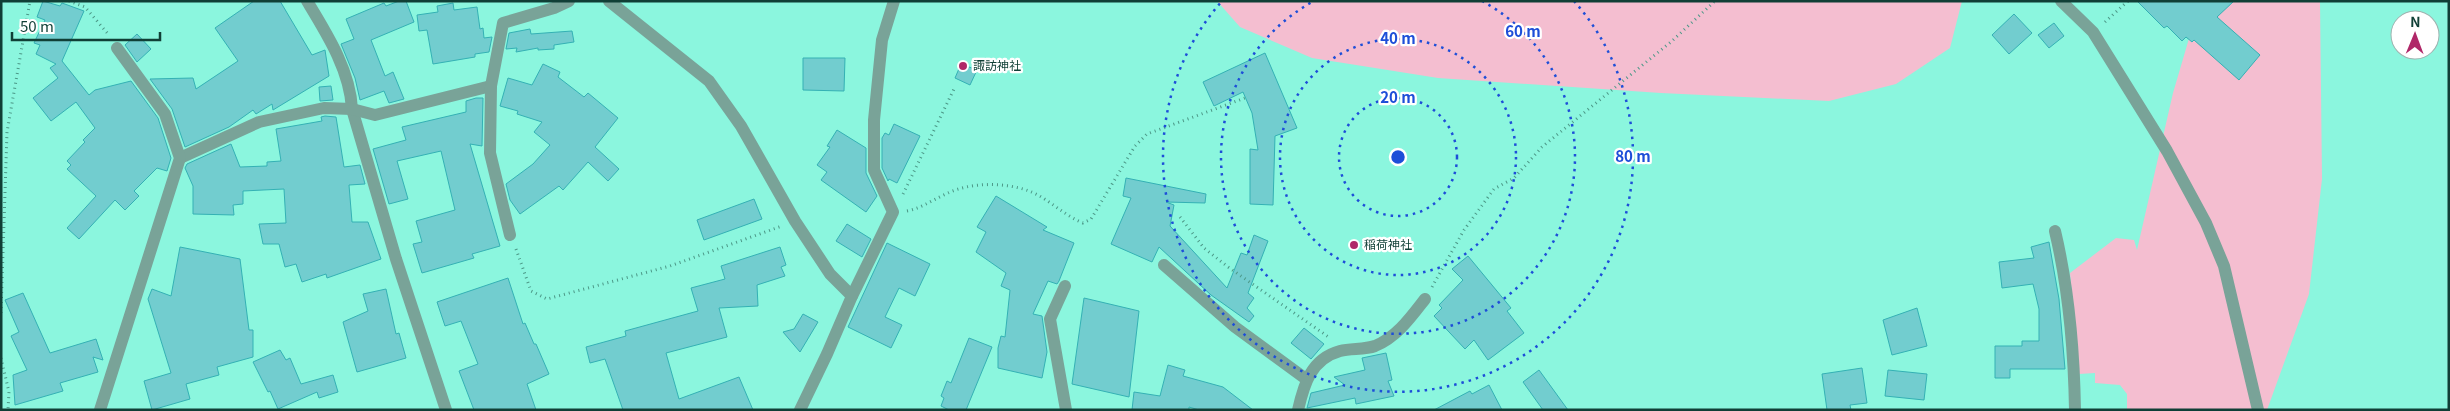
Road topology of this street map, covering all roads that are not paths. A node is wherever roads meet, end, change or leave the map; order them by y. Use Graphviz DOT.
graph roads {
  1 [pos="307,1"];
  2 [pos="568,1"];
  3 [pos="609,1"];
  4 [pos="894,1"];
  5 [pos="2061,1"];
  6 [pos="117,48"];
  7 [pos="490,86"];
  8 [pos="352,109"];
  9 [pos="180,158"];
  10 [pos="2055,231"];
  11 [pos="510,235"];
  12 [pos="1164,265"];
  13 [pos="1065,286"];
  14 [pos="852,296"];
  15 [pos="1425,299"];
  16 [pos="1306,378"];
  17 [pos="100,410"];
  18 [pos="446,410"];
  19 [pos="800,410"];
  20 [pos="1066,410"];
  21 [pos="1298,410"];
  22 [pos="2075,410"];
  23 [pos="2258,410"];
  1 -- 8 [label="street"];
  2 -- 7 [label="street"];
  3 -- 14 [label="street"];
  4 -- 14 [label="street"];
  5 -- 23 [label="street"];
  6 -- 9 [label="street"];
  7 -- 8 [label="street"];
  7 -- 11 [label="street"];
  8 -- 9 [label="street"];
  8 -- 18 [label="street"];
  9 -- 17 [label="street"];
  10 -- 22 [label="street"];
  12 -- 16 [label="street"];
  13 -- 20 [label="street"];
  14 -- 19 [label="street"];
  15 -- 16 [label="street"];
  16 -- 21 [label="street"];
}
